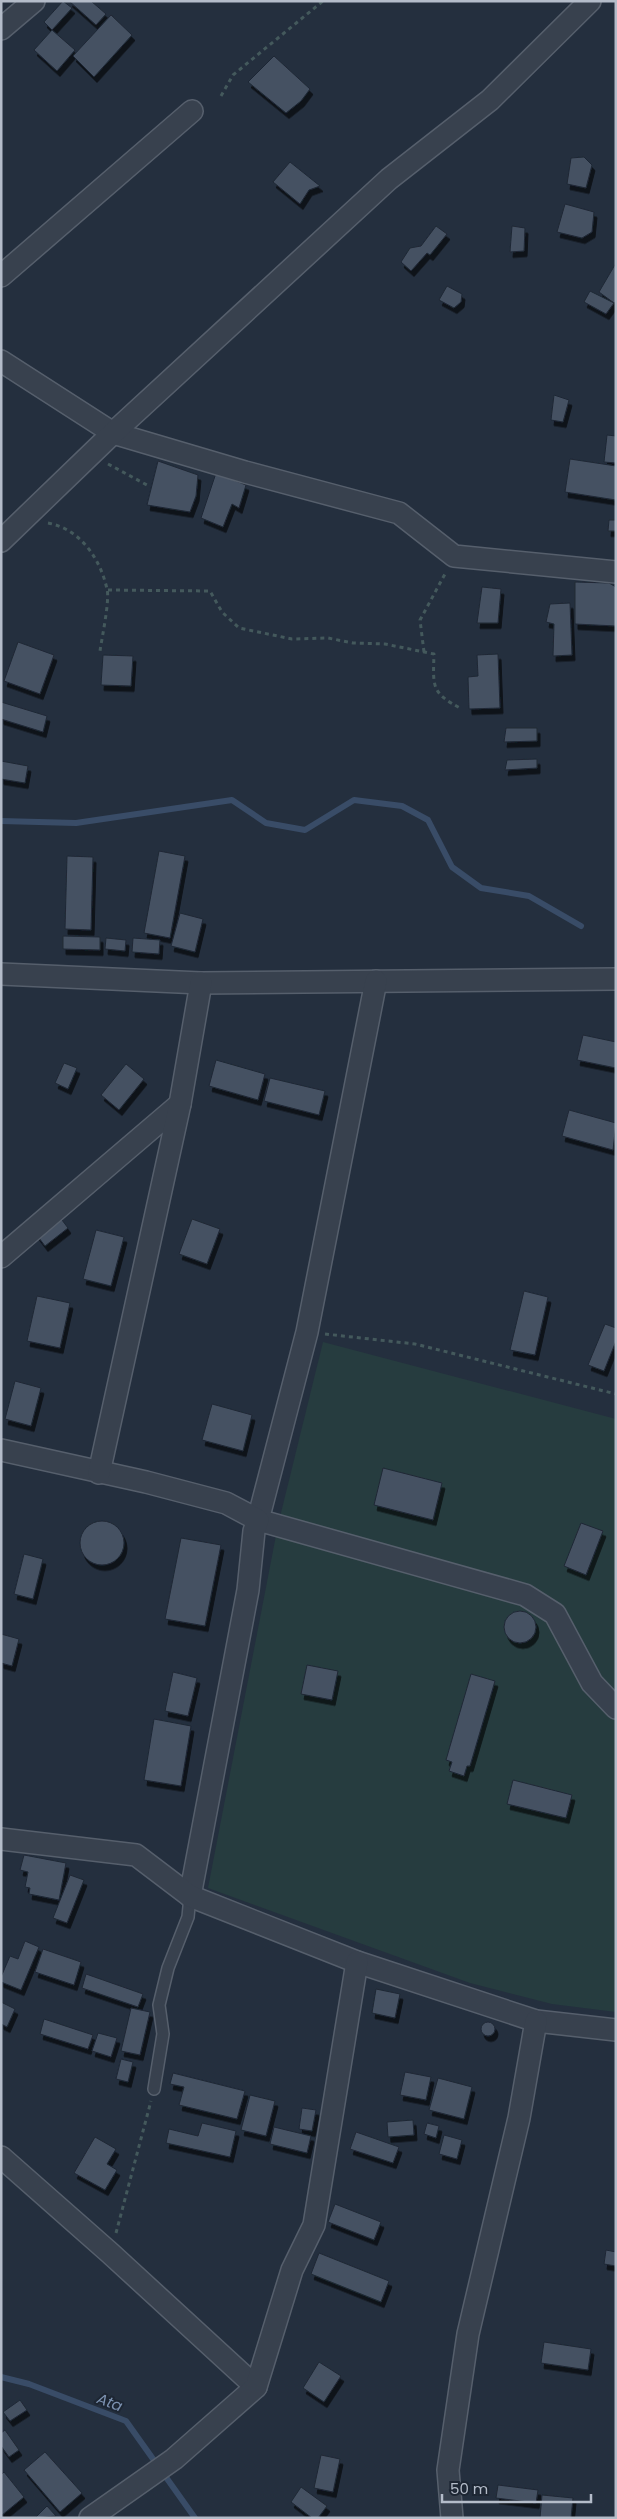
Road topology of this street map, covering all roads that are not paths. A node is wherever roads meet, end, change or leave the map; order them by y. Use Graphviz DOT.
graph roads {
  1 [pos="34,1"];
  2 [pos="590,1"];
  3 [pos="1,29"];
  4 [pos="192,111"];
  5 [pos="1,276"];
  6 [pos="1,361"];
  7 [pos="113,433"];
  8 [pos="1,541"];
  9 [pos="616,572"];
  10 [pos="1,974"];
  11 [pos="616,979"];
  12 [pos="376,981"];
  13 [pos="201,983"];
  14 [pos="180,1104"];
  15 [pos="1,1257"];
  16 [pos="1,1450"];
  17 [pos="99,1473"];
  18 [pos="258,1520"];
  19 [pos="616,1708"];
  20 [pos="1,1839"];
  21 [pos="190,1896"];
  22 [pos="357,1962"];
  23 [pos="536,2021"];
  24 [pos="616,2030"];
  25 [pos="154,2089"];
  26 [pos="1,2157"];
  27 [pos="256,2387"];
  28 [pos="90,2518"];
  29 [pos="452,2518"];
  1 -- 3 [label="street"];
  2 -- 7 [label="street"];
  4 -- 5 [label="street"];
  6 -- 7 [label="street"];
  7 -- 8 [label="street"];
  7 -- 9 [label="street"];
  10 -- 13 [label="street"];
  11 -- 12 [label="street"];
  12 -- 13 [label="street"];
  12 -- 18 [label="street"];
  13 -- 14 [label="street"];
  14 -- 15 [label="street"];
  14 -- 17 [label="street"];
  16 -- 17 [label="street"];
  17 -- 18 [label="street"];
  18 -- 19 [label="street"];
  18 -- 21 [label="street"];
  20 -- 21 [label="street"];
  21 -- 22 [label="street"];
  21 -- 25 [label="lane"];
  22 -- 23 [label="street"];
  22 -- 27 [label="street"];
  23 -- 24 [label="street"];
  23 -- 29 [label="street"];
  26 -- 27 [label="street"];
  27 -- 28 [label="street"];
}
